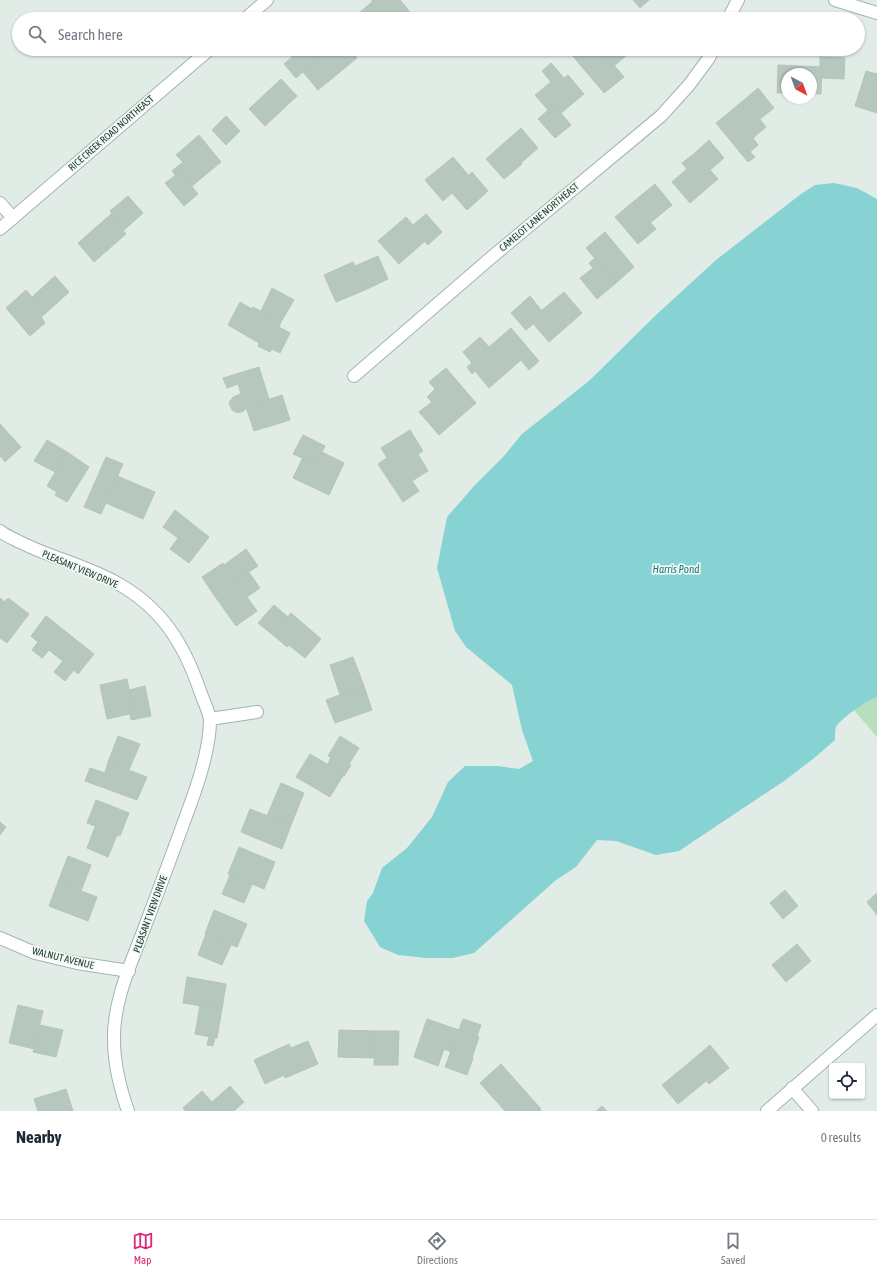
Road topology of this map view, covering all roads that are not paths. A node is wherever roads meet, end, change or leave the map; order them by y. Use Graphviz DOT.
graph roads {
  1 [pos="267,0"];
  2 [pos="738,0"];
  3 [pos="835,0"];
  4 [pos="253,12"];
  5 [pos="732,12"];
  6 [pos="877,13"];
  7 [pos="202,56"];
  8 [pos="710,56"];
  9 [pos="0,203"];
  10 [pos="13,218"];
  11 [pos="0,230"];
  12 [pos="354,376"];
  13 [pos="0,531"];
  14 [pos="257,712"];
  15 [pos="210,719"];
  16 [pos="0,938"];
  17 [pos="129,971"];
  18 [pos="877,1015"];
  19 [pos="792,1088"];
  20 [pos="128,1111"];
  21 [pos="767,1111"];
  22 [pos="812,1111"];
  1 -- 4 [label="street"];
  2 -- 5 [label="street"];
  3 -- 6 [label="street"];
  7 -- 10 [label="street, RICE CREEK ROAD NORTHEAST"];
  8 -- 12 [label="street, CAMELOT LANE NORTHEAST"];
  9 -- 10 [label="street"];
  10 -- 11 [label="street, RICE CREEK ROAD NORTHEAST"];
  13 -- 15 [label="street, PLEASANT VIEW DRIVE"];
  14 -- 15 [label="street"];
  15 -- 17 [label="street, PLEASANT VIEW DRIVE"];
  16 -- 17 [label="street, WALNUT AVENUE"];
  17 -- 20 [label="street, PLEASANT VIEW DRIVE"];
  18 -- 19 [label="street"];
  19 -- 21 [label="street"];
  19 -- 22 [label="street"];
}
